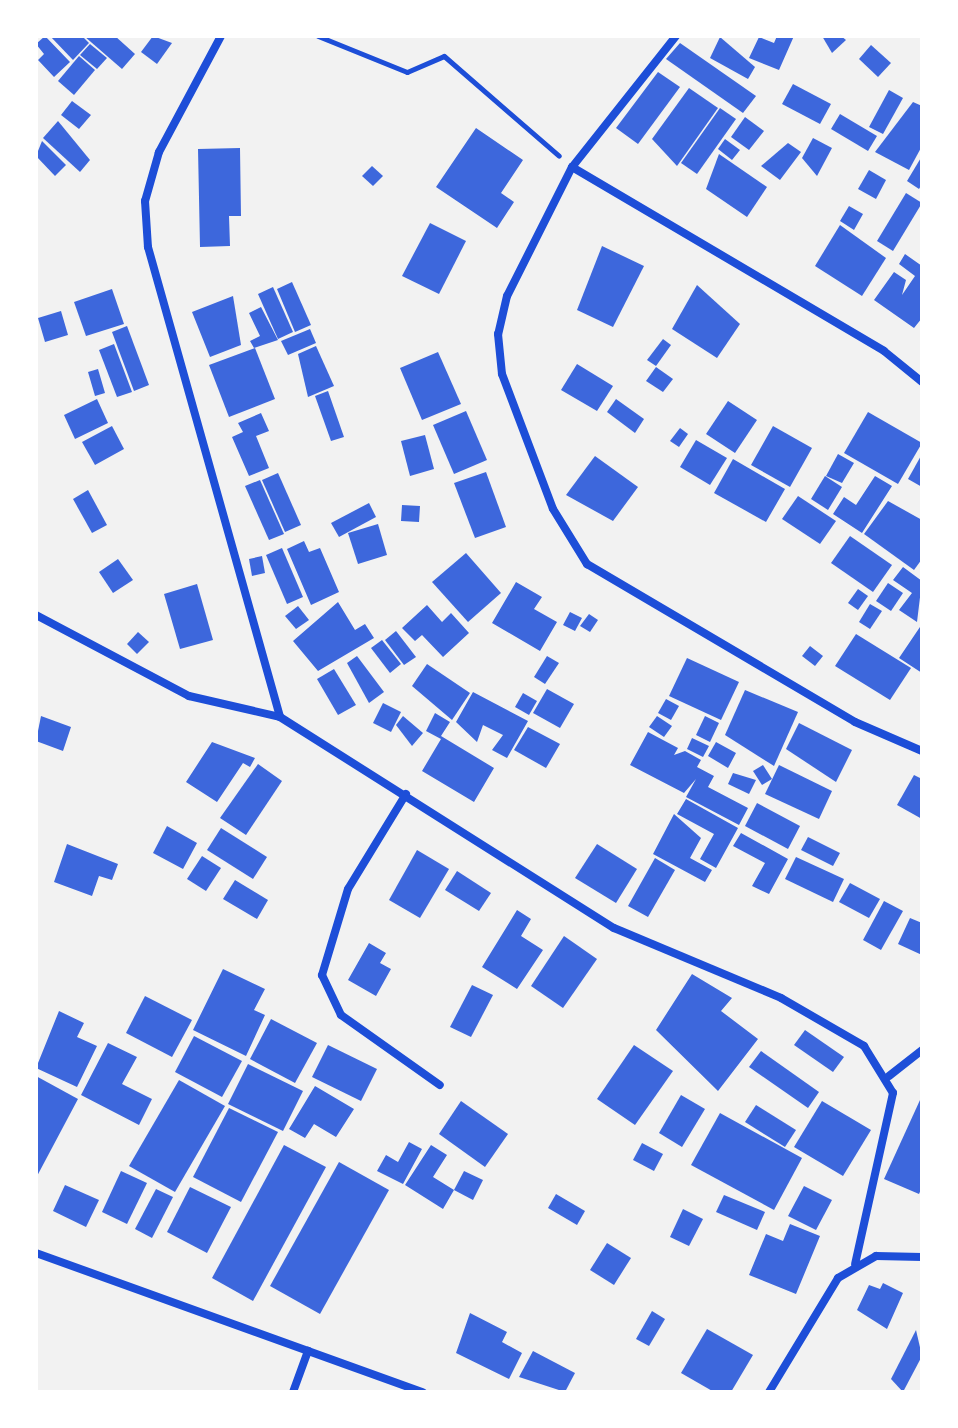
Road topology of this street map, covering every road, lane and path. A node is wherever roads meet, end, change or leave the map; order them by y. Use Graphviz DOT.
graph roads {
  1 [pos="221,36"];
  2 [pos="318,36"];
  3 [pos="676,36"];
  4 [pos="572,167"];
  5 [pos="922,382"];
  6 [pos="36,615"];
  7 [pos="280,717"];
  8 [pos="922,751"];
  9 [pos="406,794"];
  10 [pos="922,1050"];
  11 [pos="889,1076"];
  12 [pos="440,1085"];
  13 [pos="36,1253"];
  14 [pos="922,1257"];
  15 [pos="855,1264"];
  16 [pos="308,1351"];
  17 [pos="293,1392"];
  18 [pos="423,1392"];
  19 [pos="769,1392"];
  1 -- 7 [label="street"];
  2 -- 4 [label="path"];
  3 -- 4 [label="street"];
  4 -- 5 [label="street"];
  4 -- 8 [label="street"];
  6 -- 7 [label="street"];
  7 -- 9 [label="street"];
  9 -- 11 [label="street"];
  9 -- 12 [label="street"];
  10 -- 11 [label="street"];
  11 -- 15 [label="street"];
  13 -- 16 [label="street"];
  14 -- 15 [label="street"];
  15 -- 19 [label="street"];
  16 -- 17 [label="street"];
  16 -- 18 [label="street"];
}
